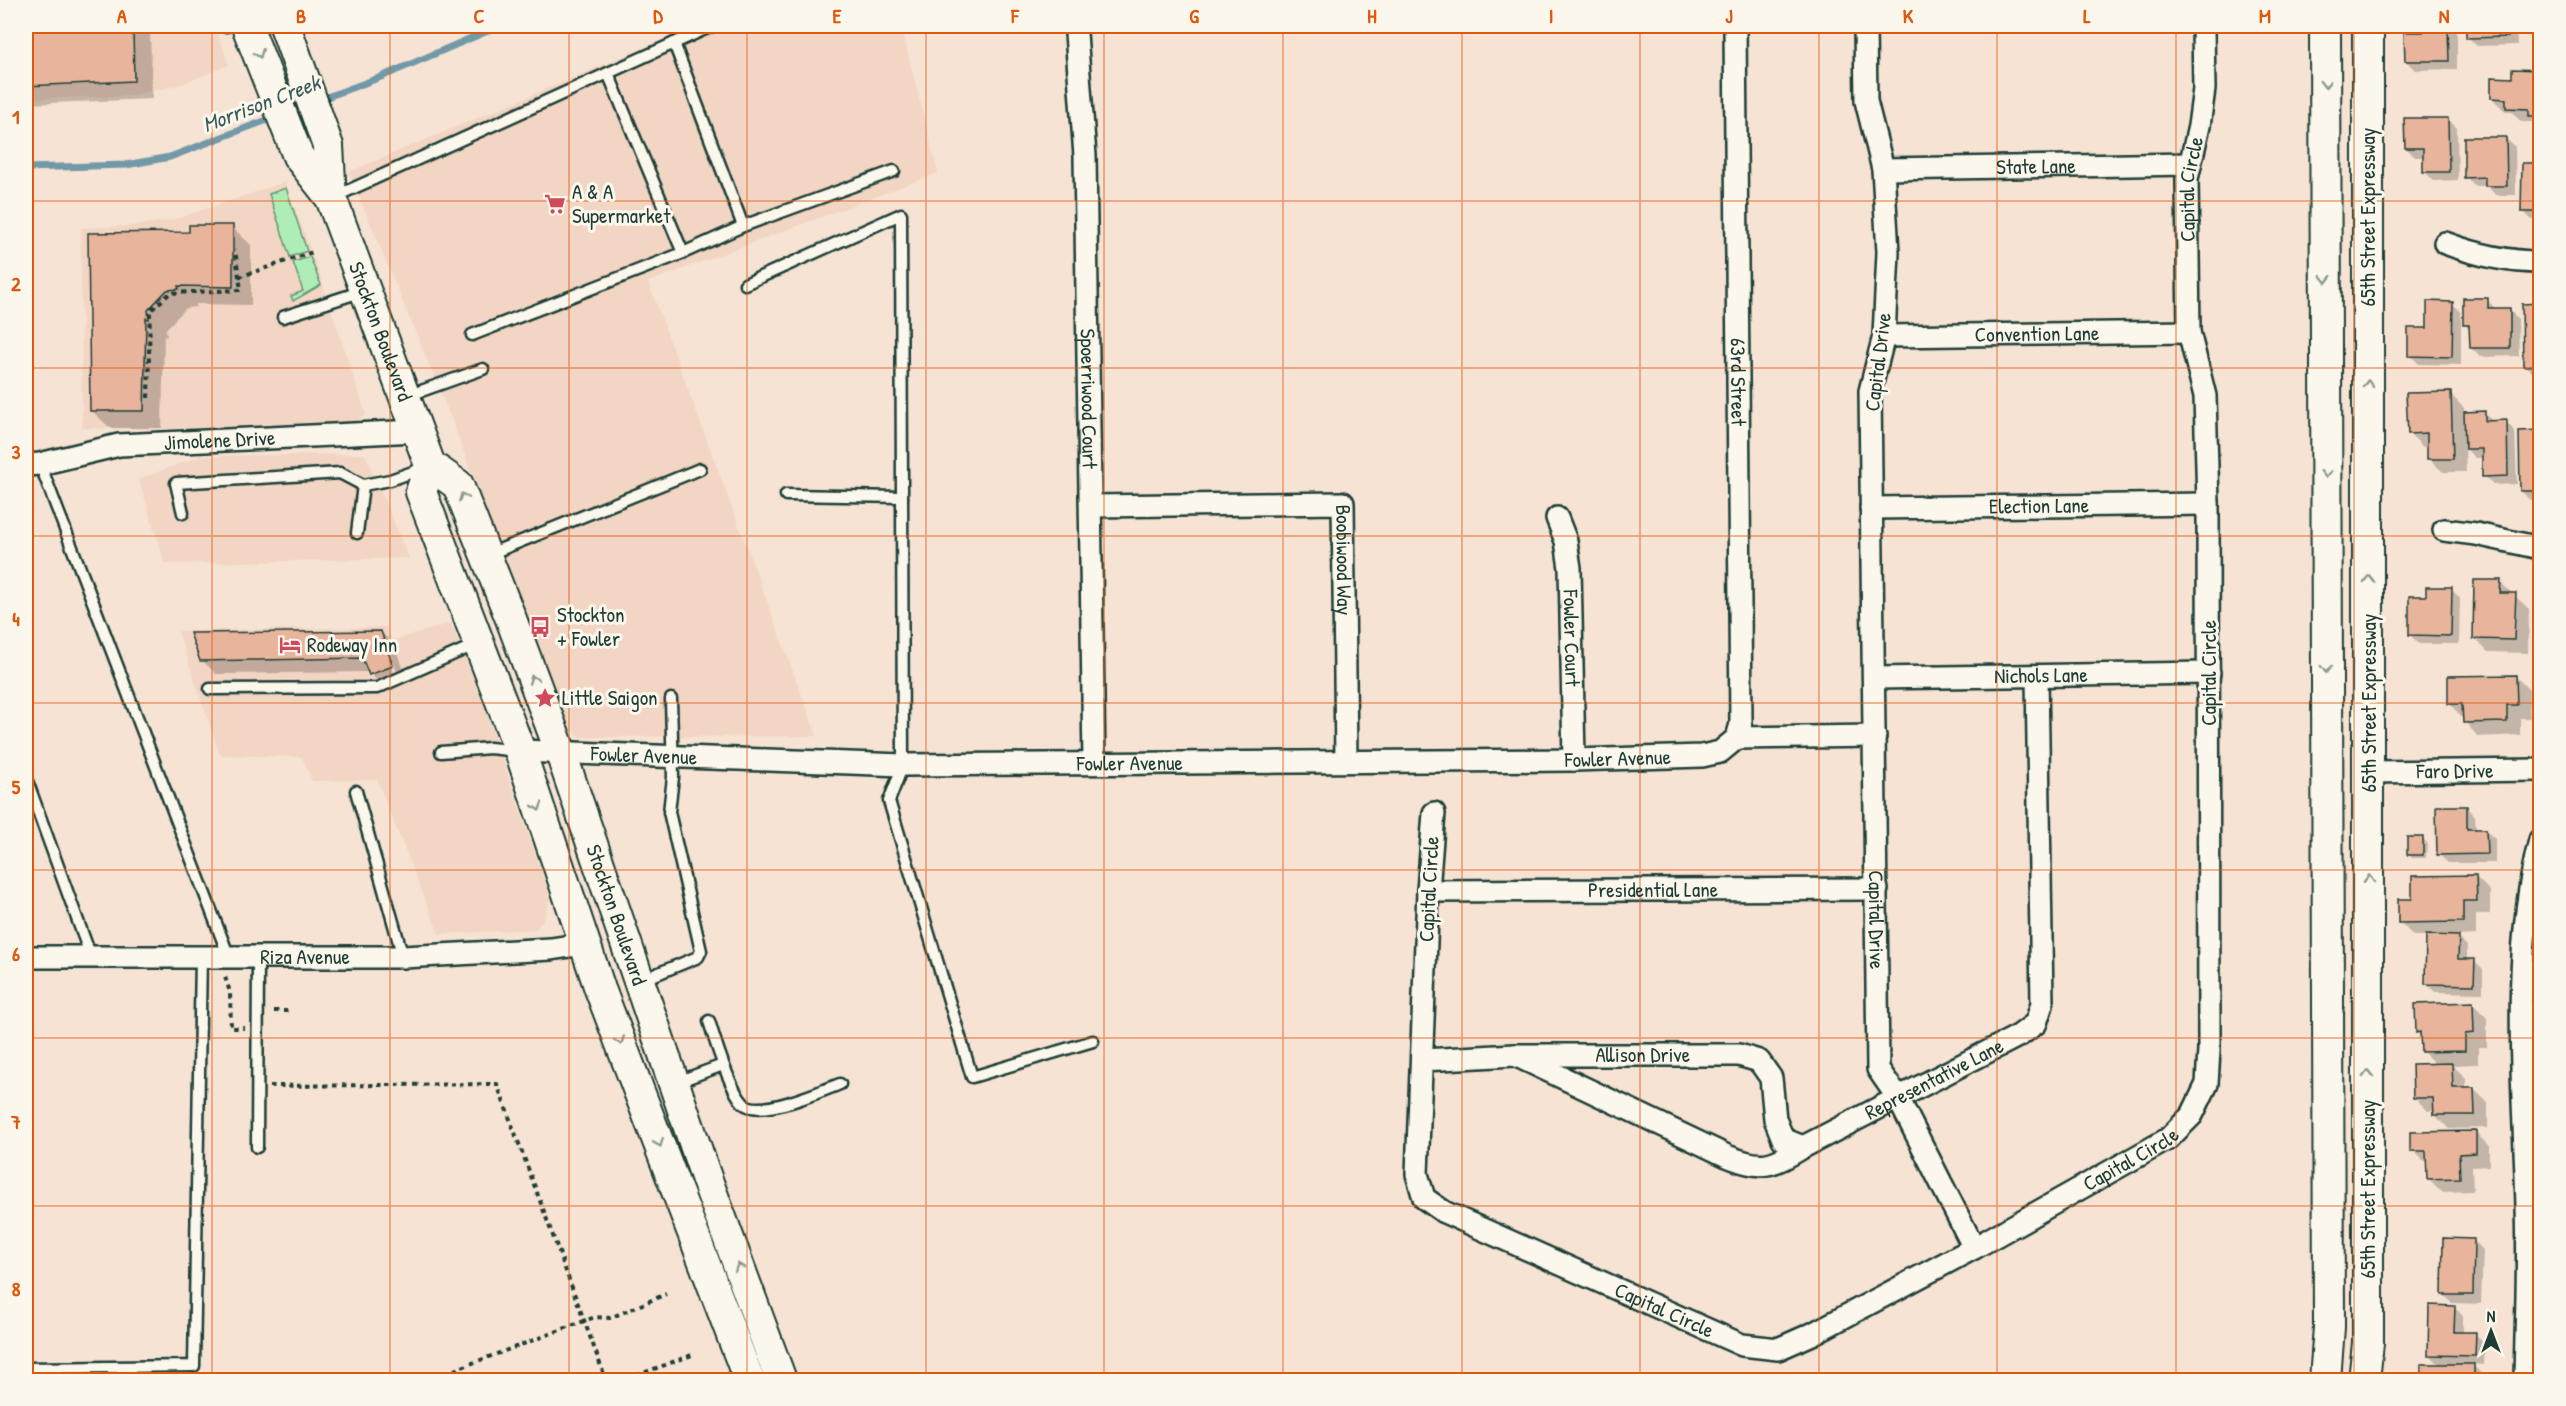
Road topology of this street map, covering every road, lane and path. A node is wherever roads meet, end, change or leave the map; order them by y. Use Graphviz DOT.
graph roads {
  1 [pos="247,26"];
  2 [pos="285,26"];
  3 [pos="712,26"];
  4 [pos="1735,26"];
  5 [pos="1865,26"];
  6 [pos="2203,26"];
  7 [pos="2325,26"];
  8 [pos="2368,26"];
  9 [pos="1076,33"];
  10 [pos="674,43"];
  11 [pos="608,73"];
  12 [pos="2190,164"];
  13 [pos="1882,169"];
  14 [pos="894,171"];
  15 [pos="331,198"];
  16 [pos="743,226"];
  17 [pos="2445,243"];
  18 [pos="235,250"];
  19 [pos="313,252"];
  20 [pos="683,253"];
  21 [pos="2541,262"];
  22 [pos="239,277"];
  23 [pos="745,284"];
  24 [pos="366,291"];
  25 [pos="282,317"];
  26 [pos="2189,332"];
  27 [pos="472,335"];
  28 [pos="1884,336"];
  29 [pos="483,369"];
  30 [pos="405,396"];
  31 [pos="148,398"];
  32 [pos="417,431"];
  33 [pos="33,464"];
  34 [pos="430,465"];
  35 [pos="700,469"];
  36 [pos="363,485"];
  37 [pos="786,495"];
  38 [pos="902,497"];
  39 [pos="2208,504"];
  40 [pos="1091,506"];
  41 [pos="1871,508"];
  42 [pos="183,513"];
  43 [pos="1557,518"];
  44 [pos="2444,530"];
  45 [pos="357,533"];
  46 [pos="2541,549"];
  47 [pos="486,555"];
  48 [pos="478,644"];
  49 [pos="2210,673"];
  50 [pos="2037,676"];
  51 [pos="1875,678"];
  52 [pos="210,689"];
  53 [pos="671,699"];
  54 [pos="1875,736"];
  55 [pos="1737,738"];
  56 [pos="520,751"];
  57 [pos="441,752"];
  58 [pos="561,753"];
  59 [pos="673,755"];
  60 [pos="1574,760"];
  61 [pos="1346,761"];
  62 [pos="1094,763"];
  63 [pos="903,765"];
  64 [pos="2541,770"];
  65 [pos="2369,772"];
  66 [pos="26,778"];
  67 [pos="356,791"];
  68 [pos="1434,813"];
  69 [pos="2541,840"];
  70 [pos="1876,889"];
  71 [pos="1428,891"];
  72 [pos="620,928"];
  73 [pos="583,944"];
  74 [pos="26,957"];
  75 [pos="91,957"];
  76 [pos="201,957"];
  77 [pos="258,957"];
  78 [pos="403,957"];
  79 [pos="226,964"];
  80 [pos="638,981"];
  81 [pos="292,1011"];
  82 [pos="709,1022"];
  83 [pos="258,1027"];
  84 [pos="1093,1041"];
  85 [pos="2531,1053"];
  86 [pos="1515,1055"];
  87 [pos="1423,1060"];
  88 [pos="723,1065"];
  89 [pos="674,1083"];
  90 [pos="840,1084"];
  91 [pos="267,1086"];
  92 [pos="1898,1098"];
  93 [pos="257,1147"];
  94 [pos="1803,1147"];
  95 [pos="1974,1248"];
  96 [pos="666,1294"];
  97 [pos="718,1298"];
  98 [pos="584,1321"];
  99 [pos="692,1355"];
  100 [pos="26,1368"];
  101 [pos="454,1370"];
  102 [pos="606,1380"];
  103 [pos="629,1380"];
  104 [pos="749,1380"];
  105 [pos="768,1380"];
  106 [pos="781,1380"];
  107 [pos="2325,1380"];
  108 [pos="2364,1380"];
  109 [pos="2525,1380"];
  1 -- 15 [label="main road, Stockton Boulevard, one-way"];
  2 -- 15 [label="main road, Stockton Boulevard"];
  3 -- 10 [label="lane"];
  4 -- 55 [label="street, 63rd Street"];
  5 -- 13 [label="street, Capital Drive"];
  6 -- 12 [label="street, Capital Circle"];
  7 -- 107 [label="main road, 65th Street Expressway, one-way"];
  65 -- 8 [label="main road, 65th Street Expressway, one-way"];
  9 -- 40 [label="street, Spoerriwood Court"];
  10 -- 11 [label="lane"];
  10 -- 16 [label="lane"];
  11 -- 15 [label="lane"];
  11 -- 20 [label="lane"];
  12 -- 13 [label="street, State Lane"];
  12 -- 26 [label="street, Capital Circle"];
  13 -- 28 [label="street, Capital Drive"];
  14 -- 16 [label="lane"];
  15 -- 24 [label="main road, Stockton Boulevard"];
  16 -- 20 [label="lane"];
  17 -- 21 [label="street"];
  18 -- 22 [label="path"];
  19 -- 22 [label="path"];
  20 -- 27 [label="lane"];
  22 -- 31 [label="path"];
  23 -- 38 [label="lane"];
  24 -- 25 [label="lane"];
  24 -- 30 [label="main road, Stockton Boulevard"];
  26 -- 28 [label="street, Convention Lane"];
  26 -- 39 [label="street, Capital Circle"];
  28 -- 41 [label="street, Capital Drive"];
  29 -- 30 [label="lane"];
  30 -- 32 [label="main road, Stockton Boulevard"];
  32 -- 33 [label="street, Jimolene Drive"];
  32 -- 34 [label="main road, Stockton Boulevard"];
  33 -- 79 [label="lane"];
  34 -- 36 [label="lane"];
  47 -- 34 [label="main road, Stockton Boulevard, one-way"];
  34 -- 48 [label="main road, Stockton Boulevard"];
  35 -- 47 [label="lane"];
  36 -- 42 [label="lane"];
  36 -- 45 [label="lane"];
  37 -- 38 [label="lane"];
  38 -- 63 [label="lane"];
  39 -- 41 [label="street, Election Lane"];
  39 -- 49 [label="street, Capital Circle"];
  40 -- 61 [label="street, Boobiwood Way"];
  40 -- 62 [label="street, Spoerriwood Court"];
  41 -- 51 [label="street, Capital Drive"];
  43 -- 60 [label="street, Fowler Court"];
  44 -- 46 [label="street"];
  58 -- 47 [label="main road, Stockton Boulevard, one-way"];
  48 -- 52 [label="lane"];
  48 -- 56 [label="main road, Stockton Boulevard"];
  49 -- 50 [label="street, Nichols Lane"];
  49 -- 95 [label="street, Capital Circle"];
  50 -- 51 [label="street, Nichols Lane"];
  50 -- 92 [label="street, Representative Lane"];
  51 -- 54 [label="street, Capital Drive"];
  53 -- 59 [label="lane"];
  54 -- 55 [label="street"];
  54 -- 70 [label="street, Capital Drive"];
  55 -- 60 [label="street, Fowler Avenue"];
  56 -- 57 [label="lane"];
  56 -- 58 [label="street, Fowler Avenue"];
  56 -- 73 [label="main road, Stockton Boulevard, one-way"];
  58 -- 59 [label="street, Fowler Avenue"];
  58 -- 72 [label="main road, Stockton Boulevard"];
  59 -- 63 [label="street, Fowler Avenue"];
  59 -- 80 [label="lane"];
  60 -- 61 [label="street, Fowler Avenue"];
  61 -- 62 [label="street, Fowler Avenue"];
  62 -- 63 [label="street, Fowler Avenue"];
  63 -- 84 [label="lane"];
  64 -- 65 [label="street, Faro Drive"];
  108 -- 65 [label="main road, 65th Street Expressway, one-way"];
  66 -- 75 [label="lane"];
  67 -- 78 [label="lane"];
  68 -- 71 [label="street, Capital Circle"];
  69 -- 85 [label="street"];
  70 -- 71 [label="street, Presidential Lane"];
  70 -- 92 [label="street, Capital Drive"];
  71 -- 87 [label="street, Capital Circle"];
  72 -- 73 [label="main road"];
  72 -- 80 [label="main road, Stockton Boulevard"];
  73 -- 78 [label="street, Riza Avenue"];
  73 -- 97 [label="main road, Stockton Boulevard, one-way"];
  74 -- 75 [label="street, Riza Avenue"];
  75 -- 76 [label="street, Riza Avenue"];
  76 -- 79 [label="street, Riza Avenue"];
  76 -- 100 [label="lane"];
  77 -- 78 [label="street, Riza Avenue"];
  77 -- 79 [label="street, Riza Avenue"];
  77 -- 83 [label="lane"];
  79 -- 83 [label="path"];
  80 -- 89 [label="main road, Stockton Boulevard"];
  81 -- 83 [label="path"];
  82 -- 88 [label="lane"];
  83 -- 93 [label="lane"];
  85 -- 109 [label="street"];
  86 -- 87 [label="street, Allison Drive"];
  86 -- 94 [label="street, Representative Lane"];
  86 -- 94 [label="street, Allison Drive"];
  87 -- 95 [label="street, Capital Circle"];
  88 -- 89 [label="lane"];
  88 -- 90 [label="lane"];
  106 -- 89 [label="main road, Stockton Boulevard, one-way"];
  91 -- 98 [label="path"];
  92 -- 94 [label="street, Representative Lane"];
  92 -- 95 [label="street, Capital Drive"];
  96 -- 98 [label="path"];
  97 -- 104 [label="main road, Stockton Boulevard"];
  97 -- 105 [label="main road"];
  98 -- 101 [label="path"];
  98 -- 102 [label="path"];
  99 -- 103 [label="path"];
}
